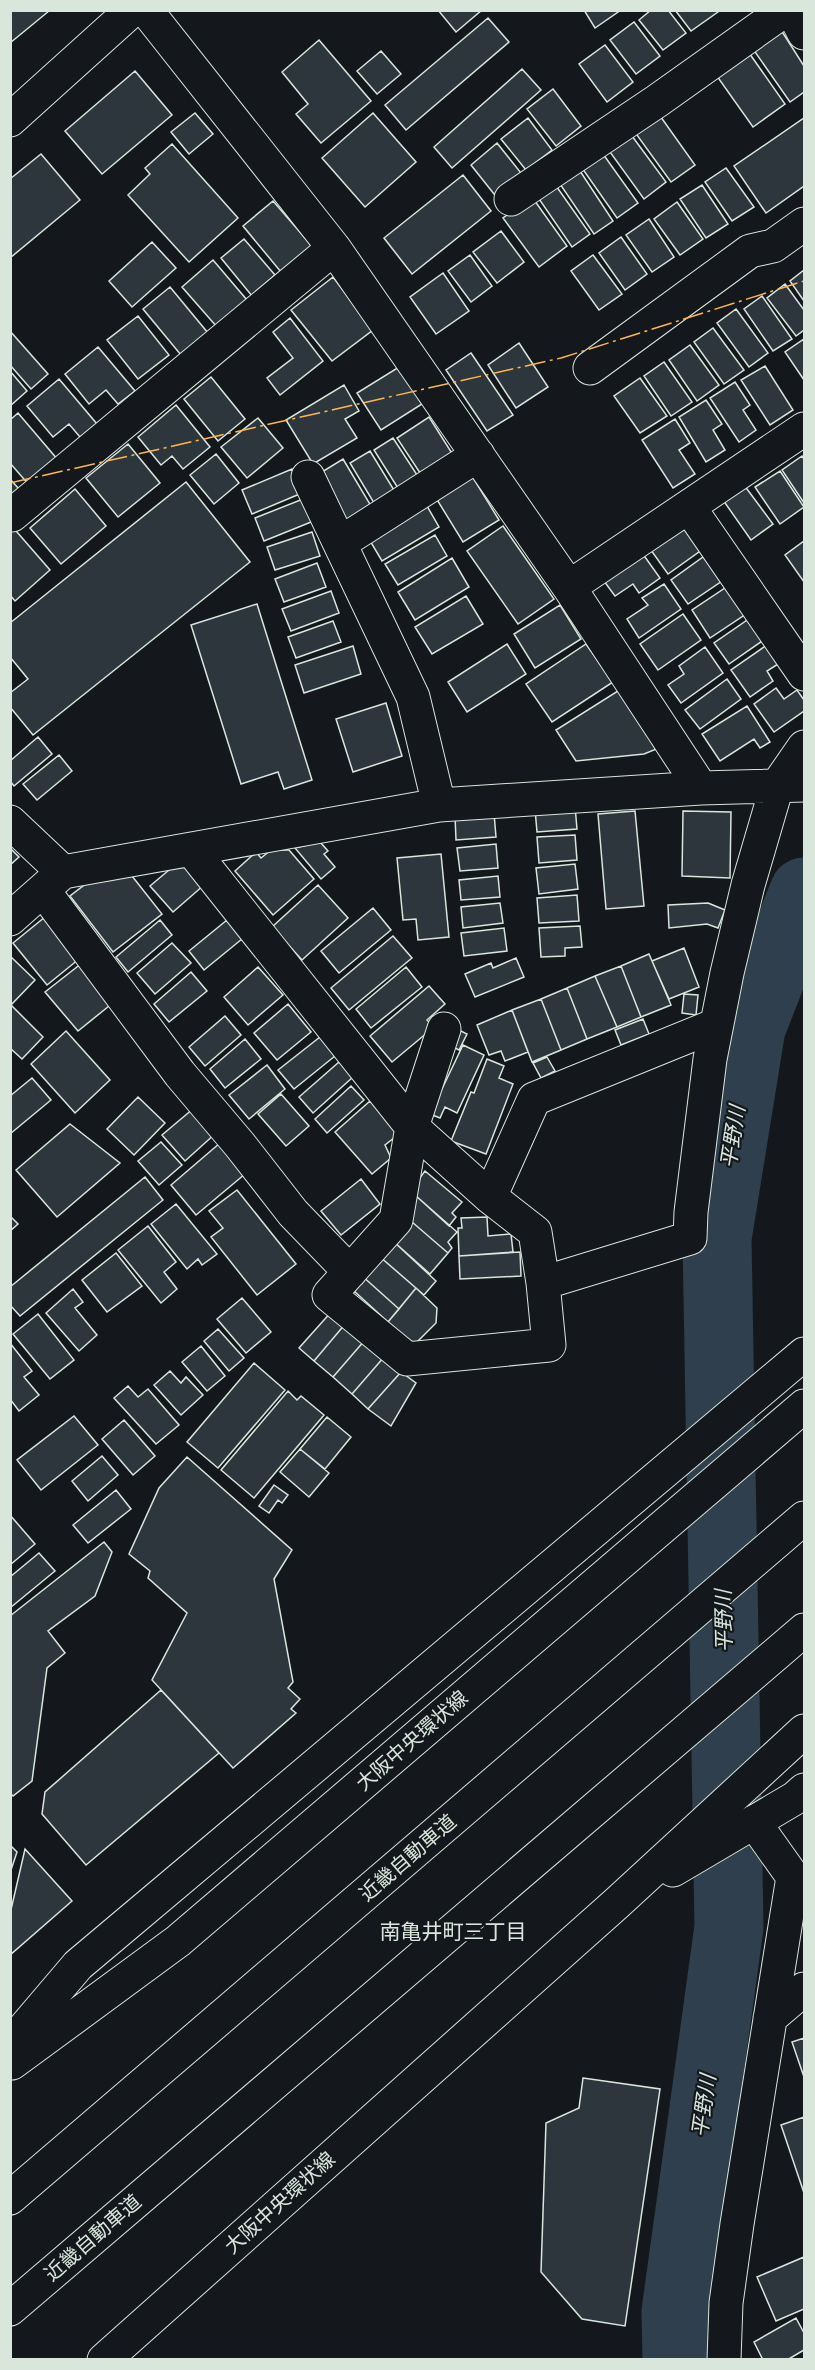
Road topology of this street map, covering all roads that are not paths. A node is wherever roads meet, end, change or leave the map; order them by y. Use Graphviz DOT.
graph roads {
  1 [pos="132,10"];
  2 [pos="147,10"];
  3 [pos="785,10"];
  4 [pos="792,10"];
  5 [pos="804,33"];
  6 [pos="10,120"];
  7 [pos="512,199"];
  8 [pos="804,224"];
  9 [pos="334,248"];
  10 [pos="590,368"];
  11 [pos="804,429"];
  12 [pos="478,455"];
  13 [pos="308,477"];
  14 [pos="689,507"];
  15 [pos="12,515"];
  16 [pos="339,543"];
  17 [pos="569,586"];
  18 [pos="804,674"];
  19 [pos="804,747"];
  20 [pos="791,785"];
  21 [pos="702,788"];
  22 [pos="439,805"];
  23 [pos="10,822"];
  24 [pos="191,849"];
  25 [pos="53,881"];
  26 [pos="10,919"];
  27 [pos="716,1025"];
  28 [pos="444,1029"];
  29 [pos="412,1127"];
  30 [pos="490,1197"];
  31 [pos="350,1272"];
  32 [pos="543,1282"];
  33 [pos="795,1362"];
  34 [pos="804,1406"];
  35 [pos="804,1518"];
  36 [pos="804,1630"];
  37 [pos="798,1737"];
  38 [pos="804,1790"];
  39 [pos="754,1822"];
  40 [pos="617,1903"];
  41 [pos="804,1989"];
  42 [pos="770,2018"];
  43 [pos="10,2045"];
  44 [pos="10,2064"];
  45 [pos="10,2198"];
  46 [pos="10,2308"];
  47 [pos="104,2360"];
  48 [pos="724,2360"];
  1 -- 6 [label="main road"];
  2 -- 9 [label="main road"];
  3 -- 7 [label="main road"];
  4 -- 5 [label="main road"];
  8 -- 10 [label="main road"];
  9 -- 12 [label="main road"];
  9 -- 15 [label="main road"];
  11 -- 14 [label="main road"];
  12 -- 16 [label="main road"];
  12 -- 17 [label="main road"];
  13 -- 16 [label="main road"];
  14 -- 17 [label="main road"];
  14 -- 18 [label="main road"];
  16 -- 22 [label="main road"];
  17 -- 21 [label="main road"];
  19 -- 20 [label="main road"];
  20 -- 21 [label="main road"];
  20 -- 27 [label="main road"];
  21 -- 22 [label="main road"];
  22 -- 24 [label="main road"];
  23 -- 25 [label="main road"];
  24 -- 25 [label="main road"];
  24 -- 29 [label="main road"];
  25 -- 26 [label="main road"];
  25 -- 31 [label="main road"];
  27 -- 30 [label="main road"];
  27 -- 32 [label="main road"];
  28 -- 29 [label="main road"];
  29 -- 30 [label="main road"];
  29 -- 31 [label="main road"];
  30 -- 32 [label="main road"];
  31 -- 32 [label="main road"];
  33 -- 43 [label="main road"];
  34 -- 44 [label="main road, 大阪中央環状線"];
  35 -- 45 [label="main road, 近畿自動車道"];
  36 -- 46 [label="main road, 近畿自動車道"];
  37 -- 40 [label="main road, 大阪中央環状線"];
  38 -- 39 [label="main road, 大阪中央環状線"];
  39 -- 40 [label="main road, 大阪中央環状線"];
  39 -- 42 [label="main road"];
  40 -- 47 [label="main road, 大阪中央環状線"];
  41 -- 42 [label="main road"];
  42 -- 48 [label="main road"];
}
